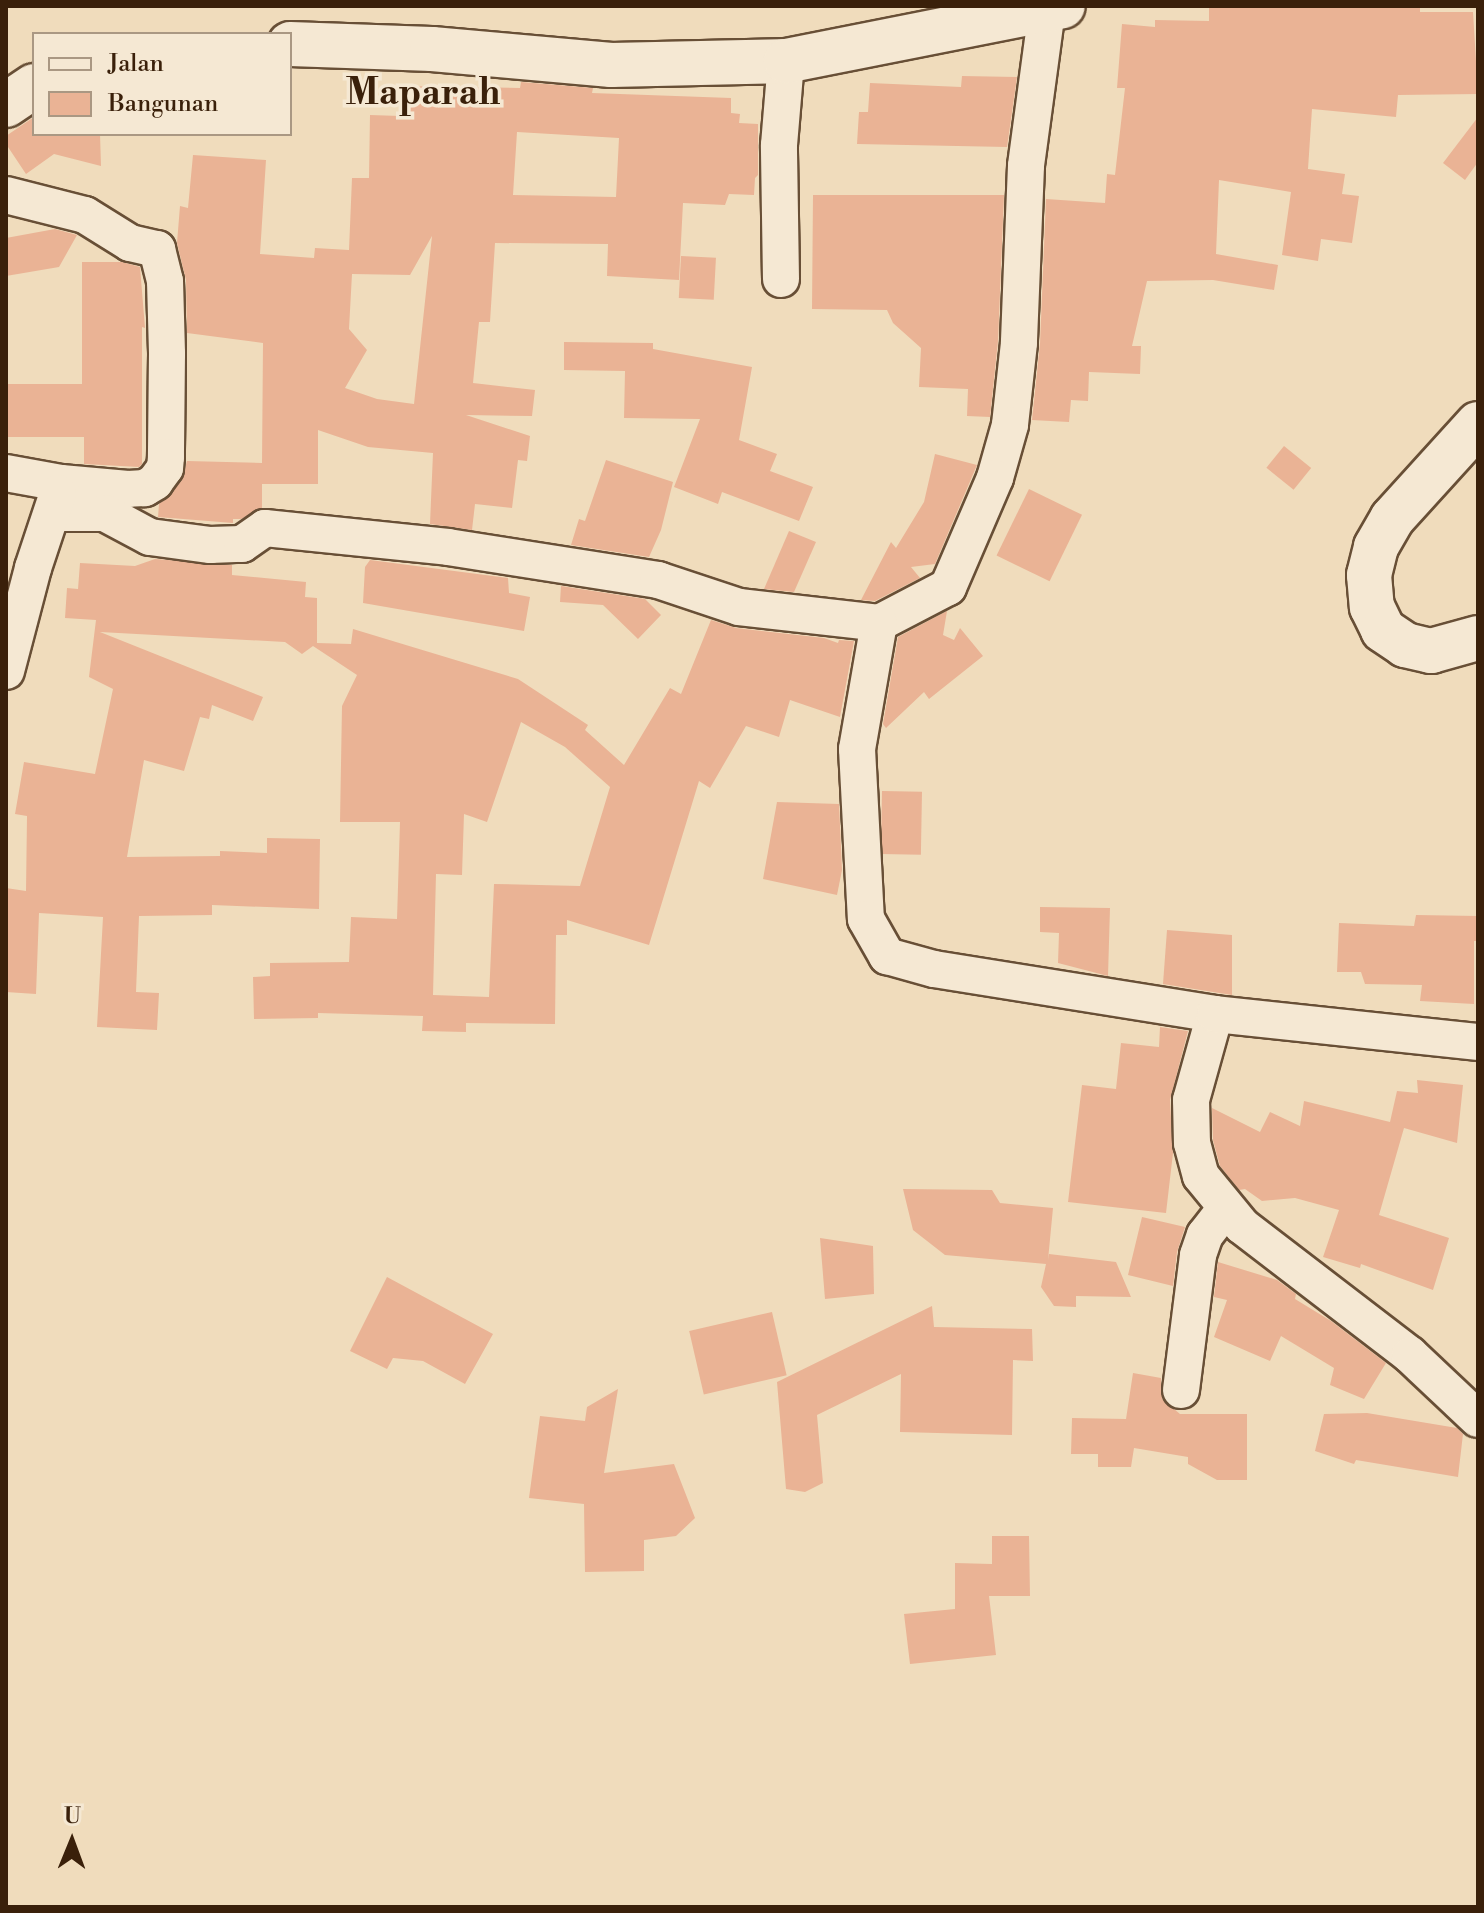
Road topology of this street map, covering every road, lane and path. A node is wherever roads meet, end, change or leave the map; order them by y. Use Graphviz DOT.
graph roads {
  1 [pos="1055,8"];
  2 [pos="292,44"];
  3 [pos="786,61"];
  4 [pos="32,87"];
  5 [pos="6,105"];
  6 [pos="6,195"];
  7 [pos="781,279"];
  8 [pos="1478,424"];
  9 [pos="6,473"];
  10 [pos="56,498"];
  11 [pos="879,623"];
  12 [pos="1478,638"];
  13 [pos="6,671"];
  14 [pos="1215,1014"];
  15 [pos="1478,1042"];
  16 [pos="1225,1209"];
  17 [pos="1181,1390"];
  18 [pos="1478,1419"];
  1 -- 3 [label="street"];
  1 -- 11 [label="street"];
  2 -- 3 [label="street"];
  3 -- 7 [label="street"];
  4 -- 5 [label="street"];
  6 -- 10 [label="street"];
  8 -- 12 [label="street"];
  9 -- 10 [label="street"];
  10 -- 11 [label="street"];
  10 -- 13 [label="street"];
  11 -- 14 [label="street"];
  14 -- 15 [label="street"];
  14 -- 16 [label="street"];
  16 -- 17 [label="street"];
  16 -- 18 [label="street"];
}
